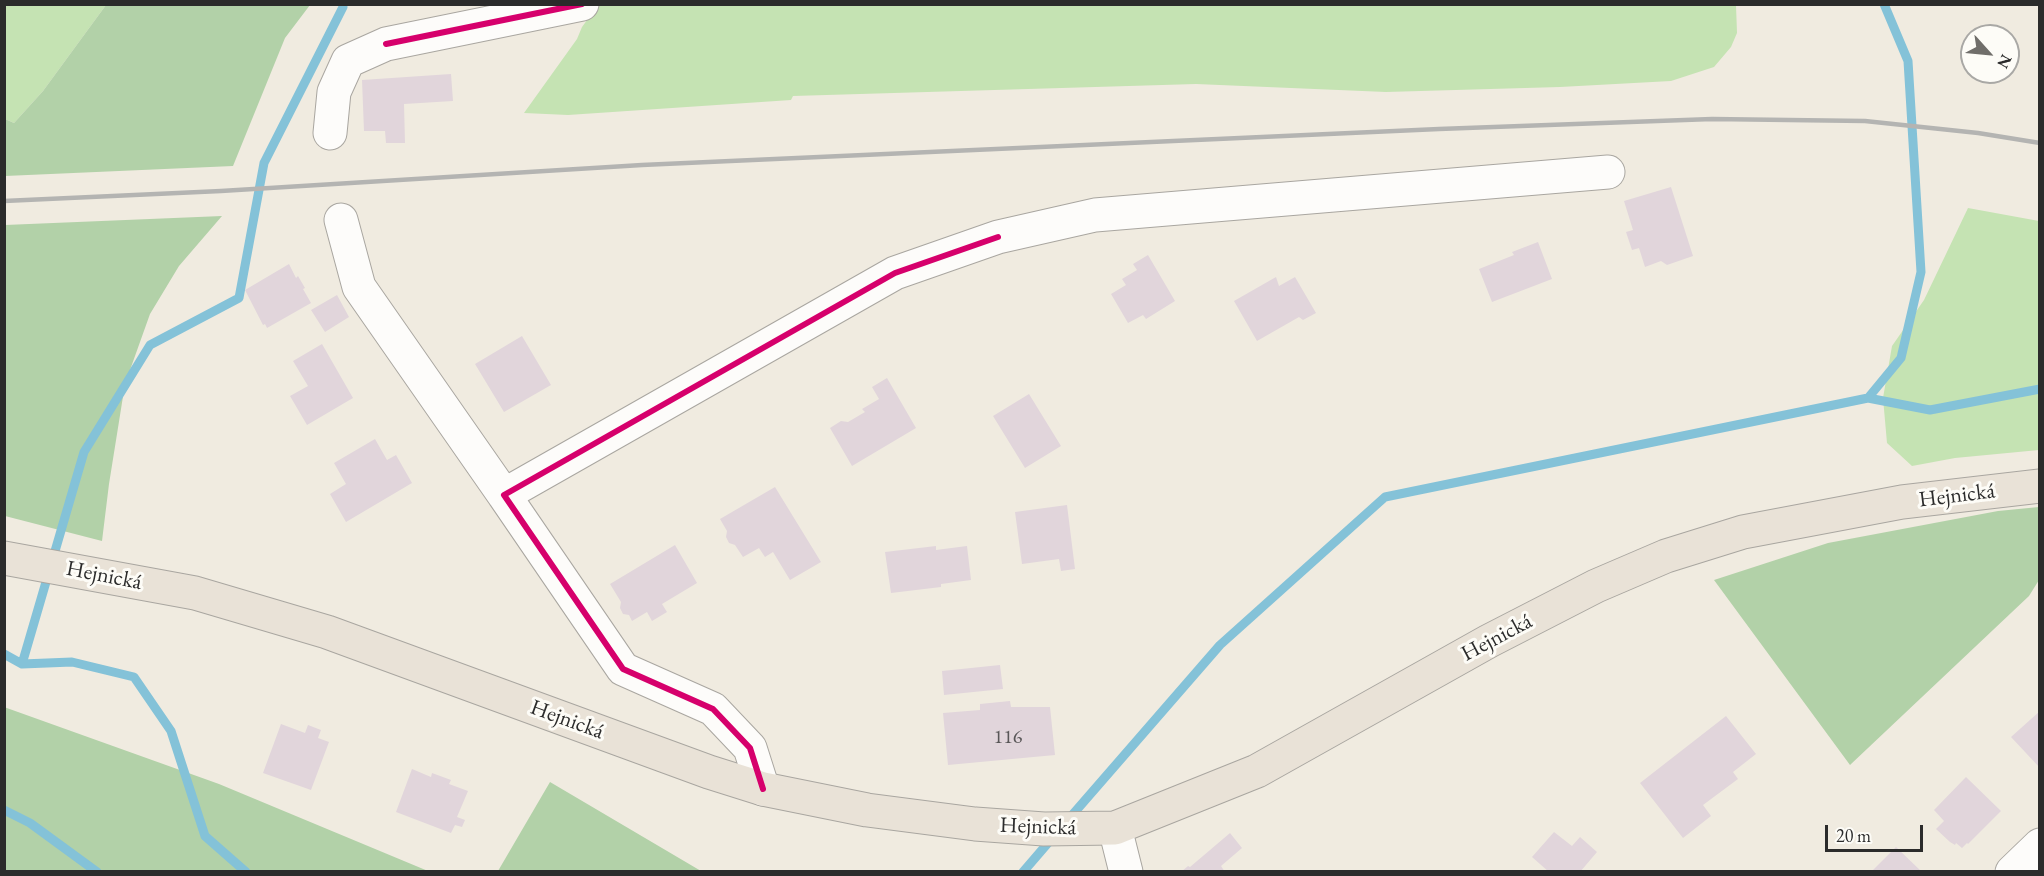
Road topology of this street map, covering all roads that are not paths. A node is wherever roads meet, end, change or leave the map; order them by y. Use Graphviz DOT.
graph roads {
  1 [pos="582,4"];
  2 [pos="330,132"];
  3 [pos="1608,172"];
  4 [pos="341,220"];
  5 [pos="2040,486"];
  6 [pos="504,495"];
  7 [pos="4,558"];
  8 [pos="763,789"];
  9 [pos="1115,828"];
  10 [pos="2040,845"];
  11 [pos="1126,872"];
  12 [pos="2012,872"];
  1 -- 2 [label="street"];
  3 -- 6 [label="street"];
  4 -- 6 [label="street"];
  5 -- 9 [label="main road, Hejnická"];
  6 -- 8 [label="street"];
  7 -- 8 [label="main road, Hejnická"];
  8 -- 9 [label="main road, Hejnická"];
  9 -- 11 [label="street"];
  10 -- 12 [label="street"];
}
